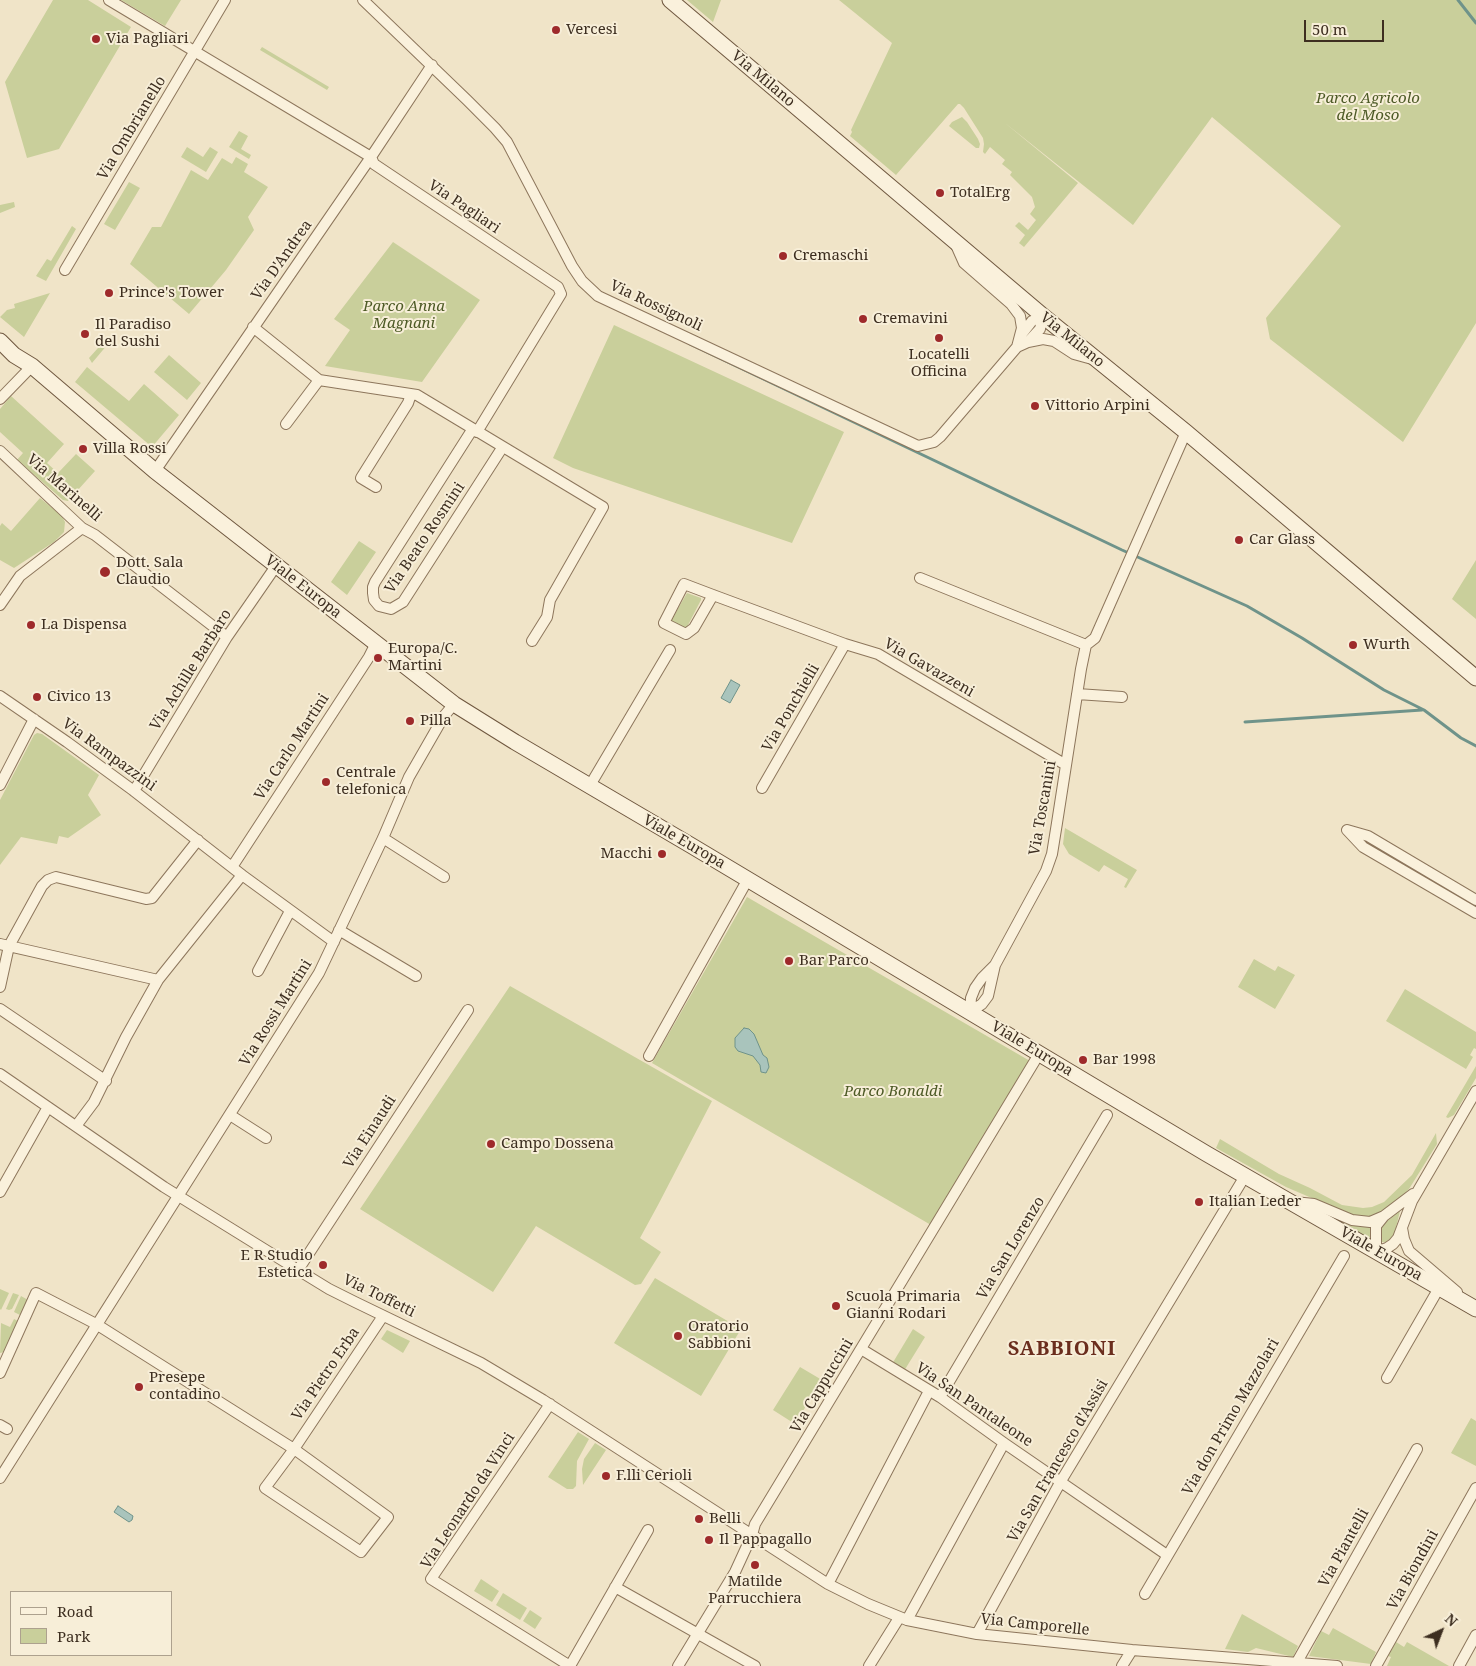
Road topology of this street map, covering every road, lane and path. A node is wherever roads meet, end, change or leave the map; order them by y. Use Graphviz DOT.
graph roads {
  1 [pos="109,0"];
  2 [pos="225,0"];
  3 [pos="363,0"];
  4 [pos="670,0"];
  5 [pos="195,51"];
  6 [pos="432,65"];
  7 [pos="371,157"];
  8 [pos="954,241"];
  9 [pos="65,270"];
  10 [pos="1043,316"];
  11 [pos="253,328"];
  12 [pos="0,330"];
  13 [pos="0,341"];
  14 [pos="1021,342"];
  15 [pos="1097,361"];
  16 [pos="32,366"];
  17 [pos="319,380"];
  18 [pos="411,394"];
  19 [pos="0,399"];
  20 [pos="286,424"];
  21 [pos="475,431"];
  22 [pos="1186,432"];
  23 [pos="502,448"];
  24 [pos="0,451"];
  25 [pos="155,470"];
  26 [pos="376,487"];
  27 [pos="82,528"];
  28 [pos="276,566"];
  29 [pos="920,578"];
  30 [pos="712,595"];
  31 [pos="0,605"];
  32 [pos="227,637"];
  33 [pos="532,641"];
  34 [pos="376,644"];
  35 [pos="845,644"];
  36 [pos="1086,645"];
  37 [pos="670,650"];
  38 [pos="1476,678"];
  39 [pos="1077,694"];
  40 [pos="0,696"];
  41 [pos="1122,697"];
  42 [pos="454,704"];
  43 [pos="34,719"];
  44 [pos="1066,765"];
  45 [pos="0,785"];
  46 [pos="589,787"];
  47 [pos="762,788"];
  48 [pos="134,791"];
  49 [pos="382,838"];
  50 [pos="198,840"];
  51 [pos="232,867"];
  52 [pos="1427,871"];
  53 [pos="242,875"];
  54 [pos="444,877"];
  55 [pos="748,879"];
  56 [pos="1421,881"];
  57 [pos="1458,889"];
  58 [pos="1452,899"];
  59 [pos="1476,900"];
  60 [pos="290,911"];
  61 [pos="1476,913"];
  62 [pos="339,930"];
  63 [pos="334,942"];
  64 [pos="5,945"];
  65 [pos="995,965"];
  66 [pos="258,971"];
  67 [pos="416,976"];
  68 [pos="158,980"];
  69 [pos="0,987"];
  70 [pos="0,1009"];
  71 [pos="468,1010"];
  72 [pos="970,1012"];
  73 [pos="1039,1054"];
  74 [pos="649,1056"];
  75 [pos="0,1074"];
  76 [pos="106,1081"];
  77 [pos="1476,1091"];
  78 [pos="48,1107"];
  79 [pos="1107,1114"];
  80 [pos="230,1115"];
  81 [pos="76,1126"];
  82 [pos="266,1138"];
  83 [pos="1244,1176"];
  84 [pos="1419,1188"];
  85 [pos="0,1192"];
  86 [pos="179,1196"];
  87 [pos="1288,1201"];
  88 [pos="1384,1216"];
  89 [pos="1402,1228"];
  90 [pos="1376,1252"];
  91 [pos="1344,1256"];
  92 [pos="298,1270"];
  93 [pos="1439,1288"];
  94 [pos="1476,1309"];
  95 [pos="383,1316"];
  96 [pos="96,1324"];
  97 [pos="861,1349"];
  98 [pos="3,1358"];
  99 [pos="0,1373"];
  100 [pos="1387,1378"];
  101 [pos="929,1391"];
  102 [pos="940,1397"];
  103 [pos="550,1404"];
  104 [pos="1004,1443"];
  105 [pos="294,1448"];
  106 [pos="1417,1449"];
  107 [pos="0,1478"];
  108 [pos="1061,1481"];
  109 [pos="1476,1488"];
  110 [pos="648,1530"];
  111 [pos="752,1535"];
  112 [pos="1168,1555"];
  113 [pos="828,1584"];
  114 [pos="615,1587"];
  115 [pos="1145,1594"];
  116 [pos="903,1619"];
  117 [pos="699,1633"];
  118 [pos="977,1634"];
  119 [pos="1476,1635"];
  120 [pos="1132,1650"];
  121 [pos="1297,1662"];
  122 [pos="678,1666"];
  123 [pos="755,1666"];
  124 [pos="869,1666"];
  125 [pos="1122,1666"];
  126 [pos="1337,1666"];
  127 [pos="1376,1666"];
  128 [pos="1459,1666"];
  1 -- 5 [label="street, Via Pagliari"];
  2 -- 5 [label="street, Via Ombrianello"];
  3 -- 6 [label="street, Via Rossignoli"];
  4 -- 8 [label="street, Via Milano"];
  5 -- 7 [label="street, Via Pagliari"];
  5 -- 9 [label="street, Via Ombrianello"];
  6 -- 7 [label="street, Via D'Andrea"];
  6 -- 14 [label="street, Via Rossignoli"];
  7 -- 11 [label="street, Via D'Andrea"];
  7 -- 21 [label="street, Via Pagliari"];
  8 -- 10 [label="street, Via Milano"];
  8 -- 14 [label="street"];
  10 -- 14 [label="street, Via Rossignoli"];
  10 -- 15 [label="street, Via Milano"];
  11 -- 17 [label="street"];
  11 -- 25 [label="street, Via D'Andrea"];
  12 -- 16 [label="street, Viale Europa"];
  13 -- 16 [label="street, Viale Europa"];
  14 -- 15 [label="street"];
  15 -- 22 [label="street, Via Milano"];
  16 -- 19 [label="street"];
  16 -- 25 [label="street, Viale Europa"];
  17 -- 18 [label="street"];
  17 -- 20 [label="street"];
  18 -- 21 [label="street"];
  18 -- 26 [label="street"];
  21 -- 23 [label="street"];
  21 -- 23 [label="street, Via Beato Rosmini"];
  22 -- 36 [label="street, Via Toscanini"];
  22 -- 38 [label="street, Via Milano"];
  23 -- 33 [label="street"];
  24 -- 27 [label="street, Via Marinelli"];
  25 -- 28 [label="street, Viale Europa"];
  27 -- 31 [label="street"];
  27 -- 32 [label="street, Via Marinelli"];
  28 -- 32 [label="street, Via Achille Barbaro"];
  28 -- 34 [label="street, Viale Europa"];
  29 -- 36 [label="street"];
  30 -- 30 [label="street, Via Gavazzeni"];
  30 -- 35 [label="street, Via Gavazzeni"];
  32 -- 48 [label="street, Via Achille Barbaro"];
  34 -- 42 [label="street, Viale Europa"];
  34 -- 51 [label="street, Via Carlo Martini"];
  35 -- 44 [label="street, Via Gavazzeni"];
  35 -- 47 [label="street, Via Ponchielli"];
  36 -- 39 [label="street, Via Toscanini"];
  37 -- 46 [label="street"];
  39 -- 41 [label="street"];
  39 -- 44 [label="street, Via Toscanini"];
  40 -- 43 [label="street, Via Rampazzini"];
  42 -- 46 [label="street, Viale Europa"];
  42 -- 49 [label="street, Via Rossi Martini"];
  43 -- 45 [label="street"];
  43 -- 48 [label="street, Via Rampazzini"];
  44 -- 65 [label="street, Via Toscanini"];
  46 -- 55 [label="street, Viale Europa"];
  48 -- 50 [label="street, Via Rampazzini"];
  49 -- 54 [label="street"];
  49 -- 62 [label="street, Via Rossi Martini"];
  50 -- 51 [label="street, Via Rampazzini"];
  50 -- 64 [label="street"];
  51 -- 53 [label="street, Via Rampazzini"];
  52 -- 56 [label="street"];
  52 -- 56 [label="street"];
  52 -- 57 [label="street"];
  53 -- 60 [label="street, Via Rampazzini"];
  53 -- 68 [label="street"];
  55 -- 72 [label="street, Viale Europa"];
  55 -- 74 [label="street"];
  56 -- 58 [label="street"];
  57 -- 58 [label="street"];
  57 -- 59 [label="street"];
  58 -- 61 [label="street"];
  60 -- 63 [label="street, Via Rampazzini"];
  60 -- 66 [label="street"];
  62 -- 63 [label="street, Via Rossi Martini"];
  62 -- 67 [label="street"];
  63 -- 80 [label="street, Via Rossi Martini"];
  64 -- 68 [label="street"];
  64 -- 69 [label="street"];
  65 -- 72 [label="street, Via Toscanini"];
  65 -- 72 [label="street, Via Toscanini"];
  68 -- 76 [label="street"];
  70 -- 76 [label="street"];
  71 -- 92 [label="street, Via Einaudi"];
  72 -- 73 [label="street, Viale Europa"];
  73 -- 83 [label="street, Viale Europa"];
  73 -- 97 [label="street, Via Cappuccini"];
  75 -- 78 [label="street, Via Toffetti"];
  76 -- 81 [label="street"];
  77 -- 84 [label="street"];
  78 -- 81 [label="street, Via Toffetti"];
  78 -- 85 [label="street"];
  79 -- 102 [label="street, Via San Lorenzo"];
  80 -- 82 [label="street"];
  80 -- 86 [label="street, Via Rossi Martini"];
  81 -- 86 [label="street, Via Toffetti"];
  83 -- 87 [label="street, Viale Europa"];
  83 -- 108 [label="street, Via San Francesco d'Assisi"];
  84 -- 88 [label="street"];
  84 -- 89 [label="street"];
  86 -- 92 [label="street, Via Toffetti"];
  86 -- 96 [label="street, Via Rossi Martini"];
  87 -- 88 [label="street"];
  87 -- 90 [label="street, Viale Europa"];
  88 -- 90 [label="street"];
  89 -- 90 [label="street"];
  89 -- 94 [label="street"];
  90 -- 93 [label="street, Viale Europa"];
  91 -- 112 [label="street, Via don Primo Mazzolari"];
  92 -- 95 [label="street, Via Toffetti"];
  93 -- 94 [label="street, Viale Europa"];
  93 -- 100 [label="street"];
  95 -- 103 [label="street, Via Toffetti"];
  95 -- 105 [label="street, Via Pietro Erba"];
  96 -- 98 [label="street"];
  96 -- 105 [label="street"];
  96 -- 107 [label="street, Via Rossi Martini"];
  97 -- 101 [label="street, Via San Pantaleone"];
  97 -- 111 [label="street, Via Cappuccini"];
  98 -- 99 [label="street"];
  101 -- 102 [label="street, Via San Pantaleone"];
  101 -- 113 [label="street"];
  102 -- 104 [label="street, Via San Pantaleone"];
  103 -- 111 [label="street, Via Toffetti"];
  103 -- 114 [label="street, Via Leonardo da Vinci"];
  104 -- 108 [label="street, Via San Pantaleone"];
  104 -- 116 [label="street"];
  105 -- 105 [label="street, Via Pietro Erba"];
  106 -- 121 [label="street, Via Piantelli"];
  108 -- 112 [label="street, Via San Pantaleone"];
  108 -- 118 [label="street, Via San Francesco d'Assisi"];
  109 -- 127 [label="street, Via Biondini"];
  110 -- 114 [label="street, Via Leonardo da Vinci"];
  111 -- 113 [label="street, Via Camporelle"];
  111 -- 117 [label="street, Via Cappuccini"];
  112 -- 115 [label="street, Via don Primo Mazzolari"];
  113 -- 116 [label="street, Via Camporelle"];
  114 -- 117 [label="street"];
  116 -- 118 [label="street, Via Camporelle"];
  116 -- 124 [label="street"];
  117 -- 122 [label="street, Via Cappuccini"];
  117 -- 123 [label="street"];
  118 -- 120 [label="street, Via Camporelle"];
  119 -- 128 [label="street"];
  120 -- 121 [label="street, Via Camporelle"];
  120 -- 125 [label="street"];
  121 -- 126 [label="street, Via Camporelle"];
}
